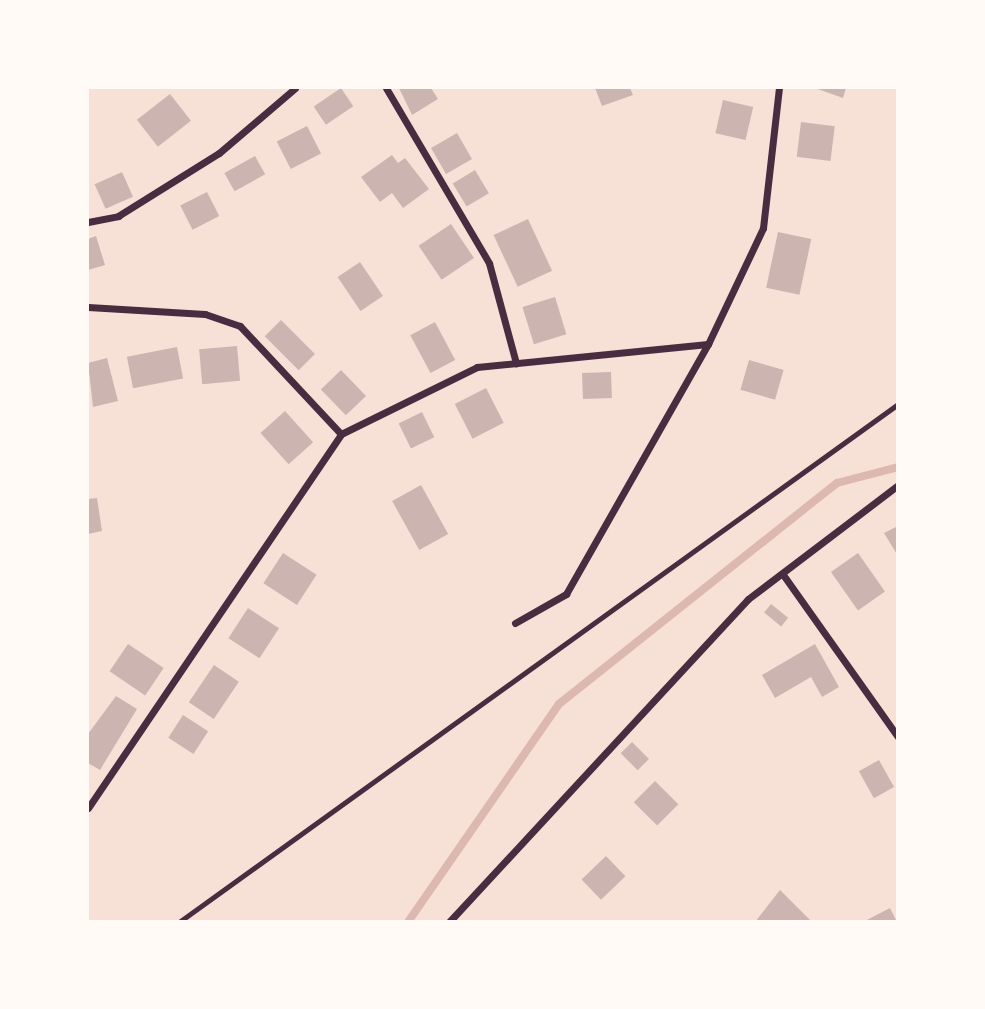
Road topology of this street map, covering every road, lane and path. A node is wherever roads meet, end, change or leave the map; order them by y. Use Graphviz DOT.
graph roads {
  1 [pos="295,88"];
  2 [pos="386,88"];
  3 [pos="779,88"];
  4 [pos="88,222"];
  5 [pos="88,307"];
  6 [pos="708,344"];
  7 [pos="516,363"];
  8 [pos="898,404"];
  9 [pos="341,434"];
  10 [pos="898,485"];
  11 [pos="784,576"];
  12 [pos="514,623"];
  13 [pos="898,737"];
  14 [pos="88,808"];
  15 [pos="179,922"];
  16 [pos="449,922"];
  1 -- 4 [label="street"];
  2 -- 7 [label="street"];
  3 -- 6 [label="street"];
  5 -- 9 [label="street"];
  6 -- 7 [label="street"];
  6 -- 12 [label="street"];
  7 -- 9 [label="street"];
  8 -- 15 [label="lane"];
  9 -- 14 [label="street"];
  10 -- 11 [label="street"];
  11 -- 13 [label="street"];
  11 -- 16 [label="street"];
}
